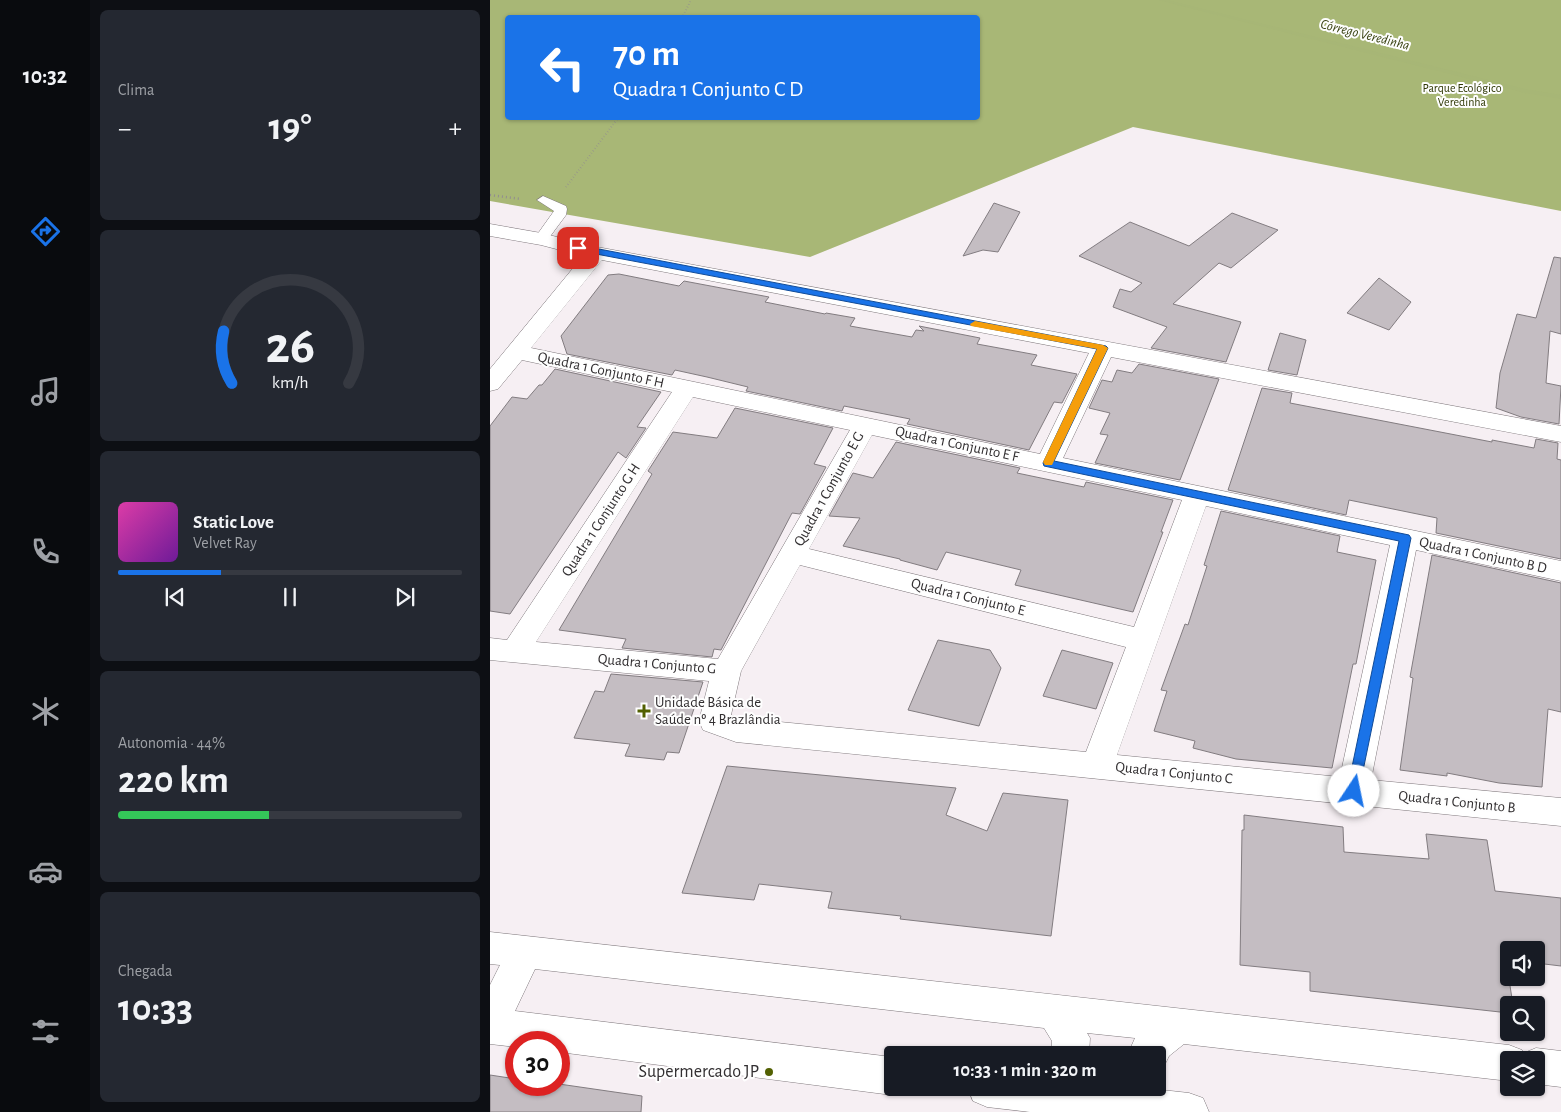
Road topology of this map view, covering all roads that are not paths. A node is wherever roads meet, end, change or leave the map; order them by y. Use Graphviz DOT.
graph roads {
  1 [pos="543,200"];
  2 [pos="490,230"];
  3 [pos="540,238"];
  4 [pos="597,253"];
  5 [pos="1103,348"];
  6 [pos="515,352"];
  7 [pos="490,384"];
  8 [pos="687,388"];
  9 [pos="865,425"];
  10 [pos="1561,434"];
  11 [pos="1048,463"];
  12 [pos="1197,495"];
  13 [pos="1405,538"];
  14 [pos="792,554"];
  15 [pos="1561,571"];
  16 [pos="1143,640"];
  17 [pos="503,650"];
  18 [pos="726,671"];
  19 [pos="1097,765"];
  20 [pos="1354,791"];
  21 [pos="1561,812"];
  22 [pos="490,948"];
  23 [pos="525,952"];
  24 [pos="1054,1012"];
  25 [pos="490,1024"];
  26 [pos="1178,1026"];
  27 [pos="1071,1046"];
  28 [pos="1153,1046"];
  29 [pos="1500,1062"];
  30 [pos="1545,1067"];
  31 [pos="1561,1069"];
  32 [pos="884,1075"];
  33 [pos="1096,1096"];
  34 [pos="1169,1103"];
  1 -- 3 [label="lane"];
  2 -- 3 [label="street"];
  3 -- 4 [label="street"];
  4 -- 5 [label="street"];
  4 -- 6 [label="street"];
  5 -- 10 [label="street"];
  5 -- 11 [label="street"];
  6 -- 7 [label="street"];
  6 -- 8 [label="street, Quadra 1 Conjunto F H"];
  8 -- 9 [label="street, Quadra 1 Conjunto F H"];
  8 -- 17 [label="street, Quadra 1 Conjunto G H"];
  9 -- 11 [label="street, Quadra 1 Conjunto E F"];
  9 -- 14 [label="street, Quadra 1 Conjunto E G"];
  11 -- 12 [label="street, Quadra 1 Conjunto E F"];
  12 -- 13 [label="street, Quadra 1 Conjunto B D"];
  12 -- 16 [label="street, Quadra 1 Conjunto C"];
  13 -- 15 [label="street, Quadra 1 Conjunto B D"];
  13 -- 20 [label="street"];
  14 -- 16 [label="street, Quadra 1 Conjunto E"];
  14 -- 18 [label="street, Quadra 1 Conjunto G"];
  16 -- 19 [label="street, Quadra 1 Conjunto C"];
  17 -- 18 [label="street, Quadra 1 Conjunto G"];
  18 -- 19 [label="street"];
  19 -- 20 [label="street, Quadra 1 Conjunto C"];
  20 -- 21 [label="street, Quadra 1 Conjunto B"];
  22 -- 23 [label="street"];
  23 -- 24 [label="street"];
  23 -- 25 [label="street"];
  24 -- 26 [label="street"];
  24 -- 27 [label="street"];
  25 -- 32 [label="street"];
  26 -- 28 [label="street"];
  26 -- 29 [label="street"];
  30 -- 31 [label="street"];
  33 -- 34 [label="street"];
}
